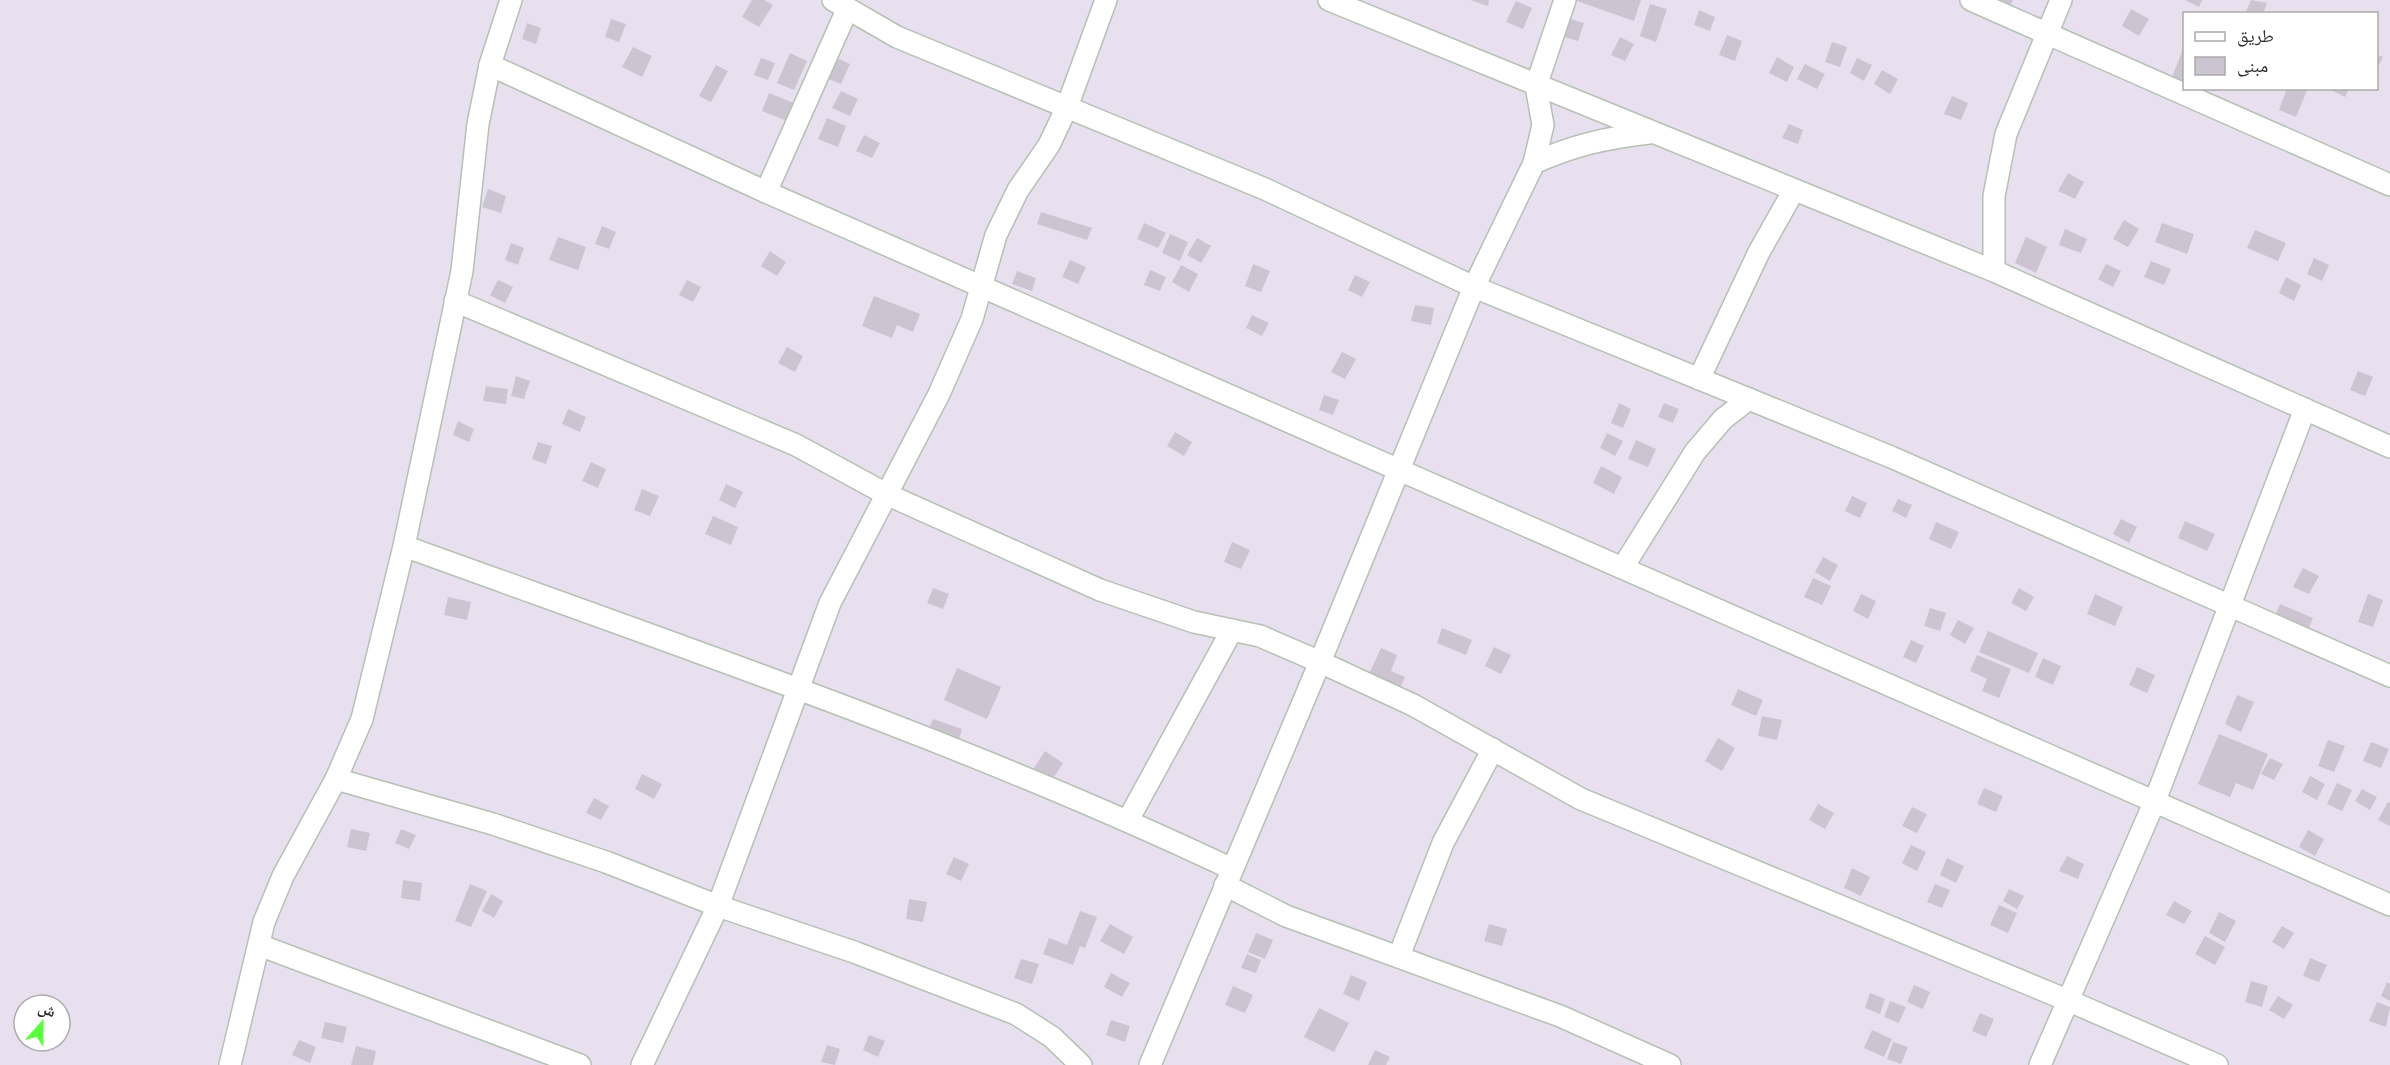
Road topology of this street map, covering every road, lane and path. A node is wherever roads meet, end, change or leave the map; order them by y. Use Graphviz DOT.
graph roads {
  1 [pos="511,0"];
  2 [pos="1106,0"];
  3 [pos="1329,0"];
  4 [pos="1565,0"];
  5 [pos="1971,0"];
  6 [pos="2061,0"];
  7 [pos="840,5"];
  8 [pos="2047,34"];
  9 [pos="490,65"];
  10 [pos="1536,86"];
  11 [pos="1067,106"];
  12 [pos="1652,133"];
  13 [pos="1534,163"];
  14 [pos="2390,184"];
  15 [pos="1794,190"];
  16 [pos="766,192"];
  17 [pos="1994,271"];
  18 [pos="980,286"];
  19 [pos="1474,287"];
  20 [pos="455,301"];
  21 [pos="1699,379"];
  22 [pos="1749,399"];
  23 [pos="2306,409"];
  24 [pos="2390,447"];
  25 [pos="1399,468"];
  26 [pos="886,494"];
  27 [pos="404,546"];
  28 [pos="1623,567"];
  29 [pos="2230,608"];
  30 [pos="1232,630"];
  31 [pos="1320,662"];
  32 [pos="2390,676"];
  33 [pos="800,689"];
  34 [pos="1493,749"];
  35 [pos="336,779"];
  36 [pos="2154,803"];
  37 [pos="1128,820"];
  38 [pos="1228,877"];
  39 [pos="2390,905"];
  40 [pos="718,906"];
  41 [pos="259,945"];
  42 [pos="1399,956"];
  43 [pos="2067,1000"];
  44 [pos="230,1065"];
  45 [pos="580,1065"];
  46 [pos="642,1065"];
  47 [pos="1081,1065"];
  48 [pos="1151,1065"];
  49 [pos="1670,1065"];
  50 [pos="2040,1065"];
  51 [pos="2217,1065"];
  1 -- 9 [label="street"];
  2 -- 11 [label="street"];
  3 -- 10 [label="street"];
  4 -- 10 [label="street"];
  5 -- 8 [label="street"];
  6 -- 8 [label="street"];
  7 -- 11 [label="street"];
  7 -- 16 [label="street"];
  8 -- 14 [label="street"];
  8 -- 17 [label="street"];
  9 -- 16 [label="street"];
  9 -- 20 [label="street"];
  10 -- 12 [label="street"];
  10 -- 13 [label="street"];
  11 -- 18 [label="street"];
  11 -- 19 [label="street"];
  12 -- 13 [label="street"];
  12 -- 15 [label="street"];
  13 -- 19 [label="street"];
  15 -- 17 [label="street"];
  15 -- 21 [label="street"];
  16 -- 18 [label="street"];
  17 -- 23 [label="street"];
  18 -- 25 [label="street"];
  18 -- 26 [label="street"];
  19 -- 21 [label="street"];
  19 -- 25 [label="street"];
  20 -- 26 [label="street"];
  20 -- 27 [label="street"];
  21 -- 22 [label="street"];
  22 -- 28 [label="street"];
  22 -- 29 [label="street"];
  23 -- 24 [label="street"];
  23 -- 29 [label="street"];
  25 -- 28 [label="street"];
  25 -- 31 [label="street"];
  26 -- 30 [label="street"];
  26 -- 33 [label="street"];
  27 -- 33 [label="street"];
  27 -- 35 [label="street"];
  28 -- 36 [label="street"];
  29 -- 32 [label="street"];
  29 -- 36 [label="street"];
  30 -- 31 [label="street"];
  30 -- 37 [label="street"];
  31 -- 34 [label="street"];
  31 -- 38 [label="street"];
  33 -- 37 [label="street"];
  33 -- 40 [label="street"];
  34 -- 42 [label="street"];
  34 -- 43 [label="street"];
  35 -- 40 [label="street"];
  35 -- 41 [label="street"];
  36 -- 39 [label="street"];
  36 -- 43 [label="street"];
  37 -- 38 [label="street"];
  38 -- 42 [label="street"];
  38 -- 48 [label="street"];
  40 -- 46 [label="street"];
  40 -- 47 [label="street"];
  41 -- 44 [label="street"];
  41 -- 45 [label="street"];
  42 -- 49 [label="street"];
  43 -- 50 [label="street"];
  43 -- 51 [label="street"];
}
